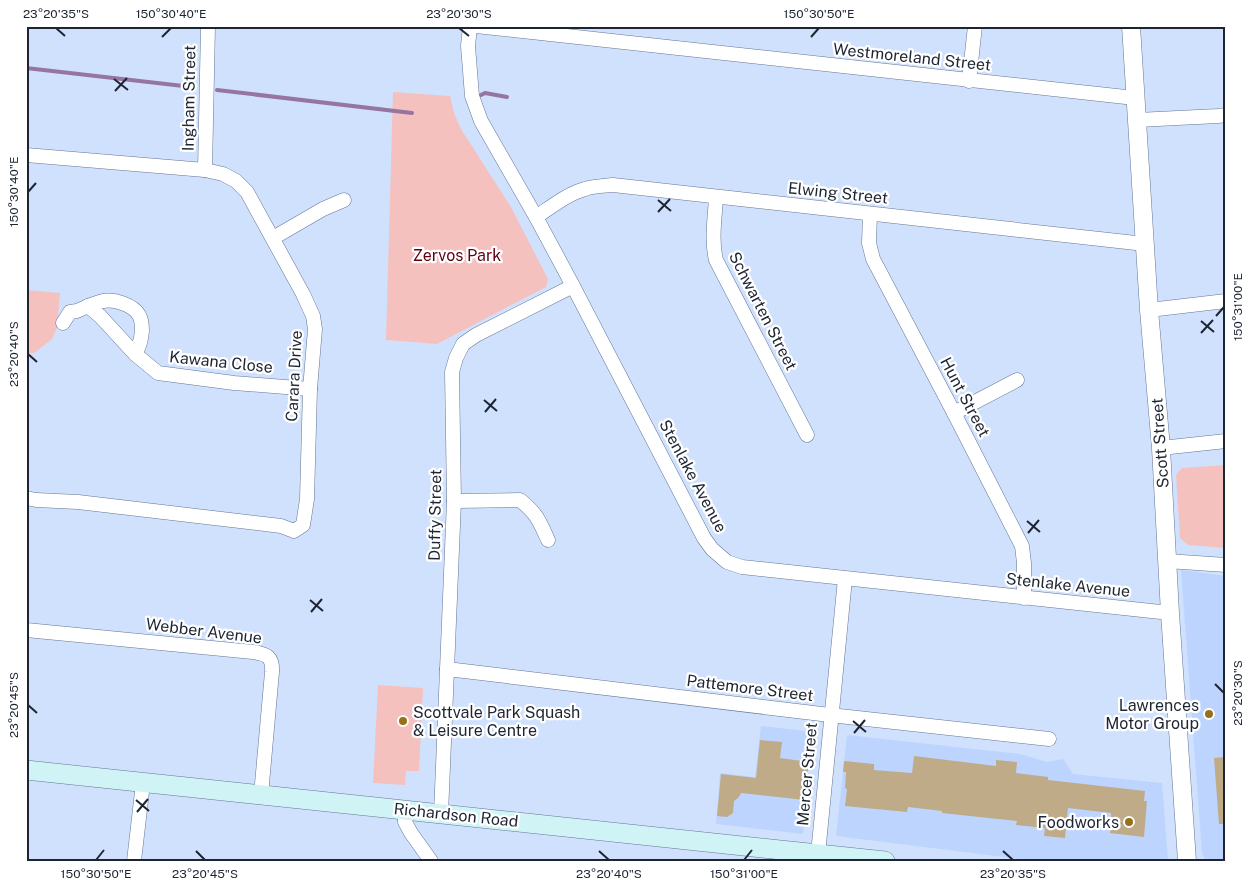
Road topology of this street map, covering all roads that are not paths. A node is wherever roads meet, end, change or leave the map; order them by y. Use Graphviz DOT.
graph roads {
  1 [pos="208,26"];
  2 [pos="470,26"];
  3 [pos="476,26"];
  4 [pos="975,26"];
  5 [pos="1131,26"];
  6 [pos="969,81"];
  7 [pos="1135,98"];
  8 [pos="1226,115"];
  9 [pos="1137,120"];
  10 [pos="26,155"];
  11 [pos="205,170"];
  12 [pos="716,197"];
  13 [pos="344,200"];
  14 [pos="870,214"];
  15 [pos="536,217"];
  16 [pos="273,238"];
  17 [pos="1145,244"];
  18 [pos="573,286"];
  19 [pos="1226,301"];
  20 [pos="88,306"];
  21 [pos="1149,310"];
  22 [pos="63,323"];
  23 [pos="135,354"];
  24 [pos="1017,380"];
  25 [pos="310,389"];
  26 [pos="954,413"];
  27 [pos="807,435"];
  28 [pos="1226,441"];
  29 [pos="1161,448"];
  30 [pos="26,498"];
  31 [pos="454,502"];
  32 [pos="548,540"];
  33 [pos="1167,561"];
  34 [pos="1226,566"];
  35 [pos="845,579"];
  36 [pos="1024,598"];
  37 [pos="1170,613"];
  38 [pos="26,630"];
  39 [pos="447,669"];
  40 [pos="830,715"];
  41 [pos="1049,740"];
  42 [pos="26,770"];
  43 [pos="143,783"];
  44 [pos="261,795"];
  45 [pos="405,810"];
  46 [pos="441,814"];
  47 [pos="818,854"];
  48 [pos="134,861"];
  49 [pos="431,861"];
  50 [pos="885,861"];
  51 [pos="1187,861"];
  1 -- 11 [label="street, Ingham Street"];
  2 -- 15 [label="street, Stenlake Avenue"];
  3 -- 6 [label="street, Westmoreland Street"];
  4 -- 6 [label="street"];
  5 -- 7 [label="street, Scott Street"];
  6 -- 7 [label="street, Westmoreland Street"];
  7 -- 9 [label="street, Scott Street"];
  8 -- 9 [label="street"];
  9 -- 17 [label="street, Scott Street"];
  10 -- 11 [label="street, Carara Drive"];
  11 -- 16 [label="street, Carara Drive"];
  12 -- 14 [label="street, Elwing Street"];
  12 -- 15 [label="street, Elwing Street"];
  12 -- 27 [label="street, Schwarten Street"];
  13 -- 16 [label="street"];
  14 -- 17 [label="street, Elwing Street"];
  14 -- 26 [label="street, Hunt Street"];
  15 -- 18 [label="street, Stenlake Avenue"];
  16 -- 25 [label="street, Carara Drive"];
  17 -- 21 [label="street, Scott Street"];
  18 -- 31 [label="street, Duffy Street"];
  18 -- 35 [label="street, Stenlake Avenue"];
  19 -- 21 [label="street"];
  20 -- 22 [label="street"];
  20 -- 23 [label="street, Kawana Close"];
  20 -- 23 [label="street"];
  21 -- 29 [label="street, Scott Street"];
  23 -- 25 [label="street, Kawana Close"];
  24 -- 26 [label="street"];
  25 -- 30 [label="street, Carara Drive"];
  26 -- 36 [label="street, Hunt Street"];
  28 -- 29 [label="street"];
  29 -- 33 [label="street, Scott Street"];
  31 -- 32 [label="street"];
  31 -- 39 [label="street, Duffy Street"];
  33 -- 34 [label="street"];
  33 -- 37 [label="street, Scott Street"];
  35 -- 36 [label="street, Stenlake Avenue"];
  35 -- 40 [label="street, Mercer Street"];
  36 -- 37 [label="street, Stenlake Avenue"];
  37 -- 51 [label="street, Scott Street"];
  38 -- 44 [label="street, Webber Avenue"];
  39 -- 40 [label="street, Pattemore Street"];
  39 -- 46 [label="street, Duffy Street"];
  40 -- 41 [label="street, Pattemore Street"];
  40 -- 47 [label="street, Mercer Street"];
  42 -- 43 [label="main road, Richardson Road"];
  43 -- 44 [label="main road, Richardson Road"];
  43 -- 48 [label="street"];
  44 -- 45 [label="main road, Richardson Road"];
  45 -- 46 [label="main road, Richardson Road"];
  45 -- 49 [label="street"];
  46 -- 47 [label="main road, Richardson Road"];
  47 -- 50 [label="main road, Richardson Road"];
}
